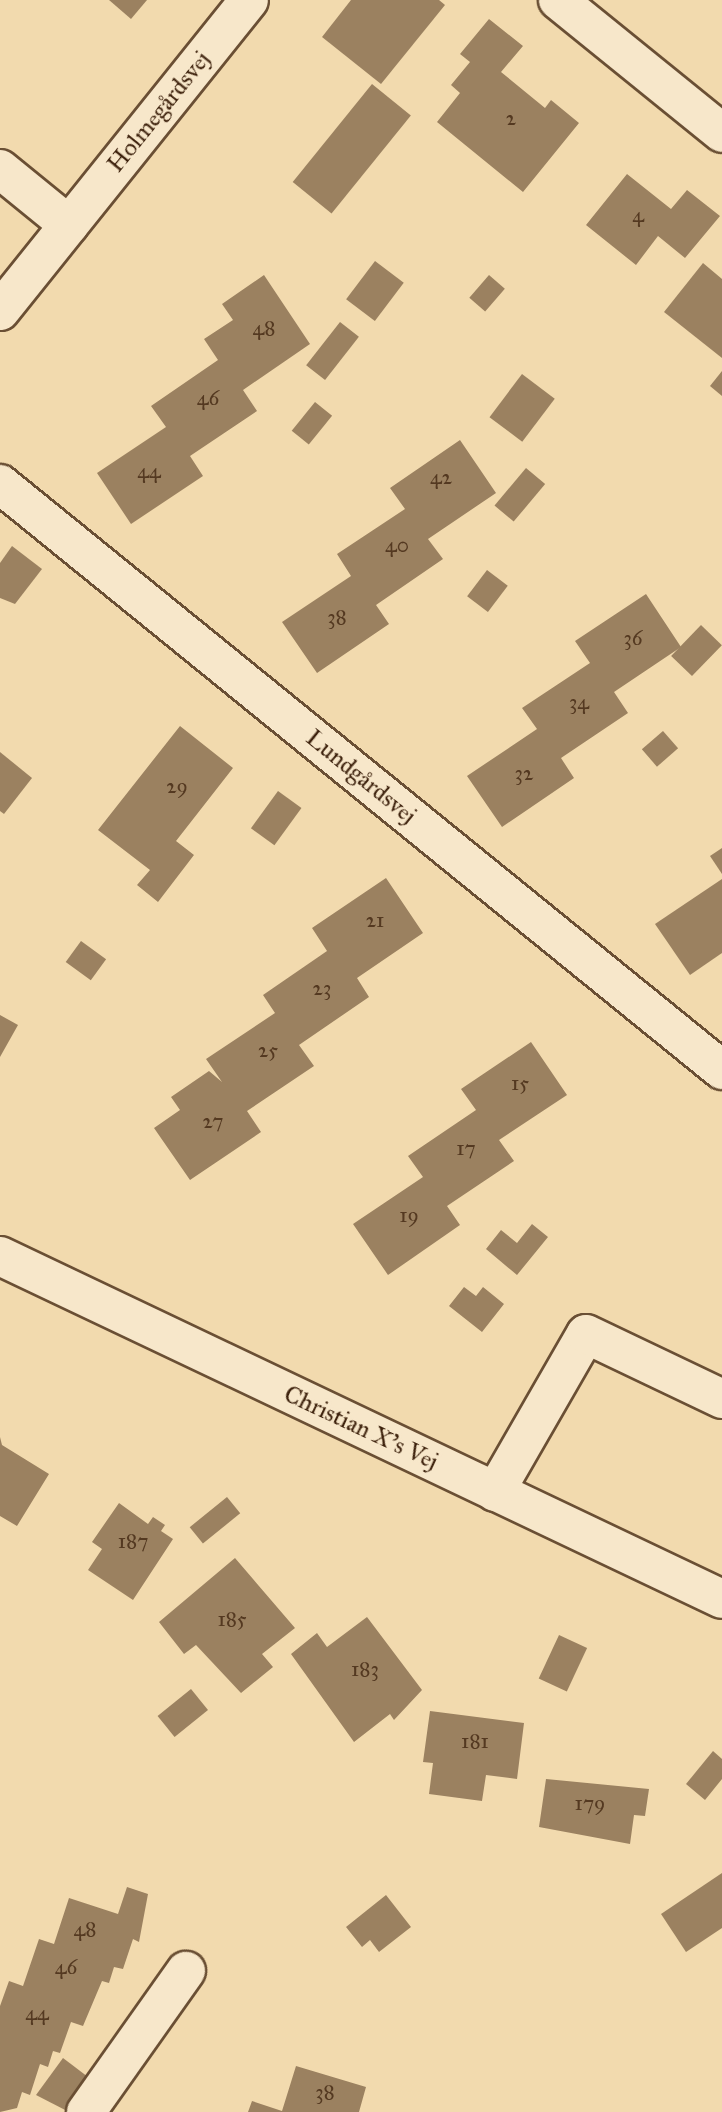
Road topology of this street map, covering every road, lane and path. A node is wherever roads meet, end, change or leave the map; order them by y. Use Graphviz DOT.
graph roads {
  1 [pos="249,0"];
  2 [pos="558,0"];
  3 [pos="722,133"];
  4 [pos="0,169"];
  5 [pos="69,225"];
  6 [pos="0,311"];
  7 [pos="0,484"];
  8 [pos="722,1070"];
  9 [pos="0,1256"];
  10 [pos="722,1399"];
  11 [pos="495,1492"];
  12 [pos="722,1600"];
  13 [pos="186,1971"];
  14 [pos="86,2112"];
  1 -- 5 [label="street, Holmegårdsvej"];
  2 -- 3 [label="street"];
  4 -- 5 [label="street"];
  5 -- 6 [label="street, Holmegårdsvej"];
  7 -- 8 [label="street, Lundgårdsvej"];
  9 -- 11 [label="street, Christian X's Vej"];
  10 -- 11 [label="street"];
  11 -- 12 [label="street, Christian X's Vej"];
  13 -- 14 [label="street"];
}
